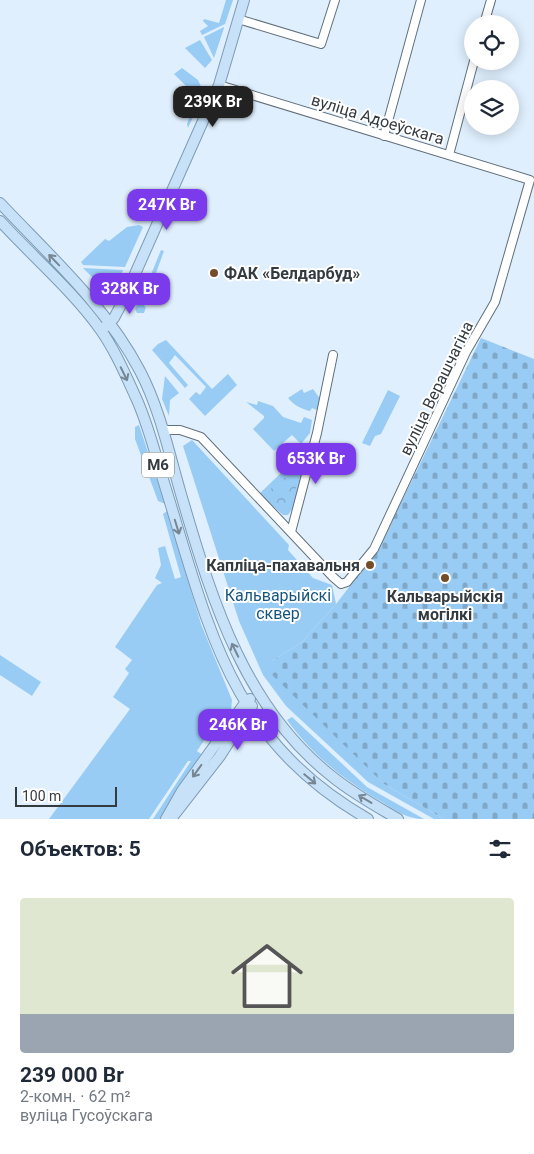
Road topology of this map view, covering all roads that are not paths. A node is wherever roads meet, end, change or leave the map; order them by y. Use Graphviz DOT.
graph roads {
  1 [pos="244,0"];
  2 [pos="335,0"];
  3 [pos="421,0"];
  4 [pos="491,0"];
  5 [pos="487,15"];
  6 [pos="238,19"];
  7 [pos="472,70"];
  8 [pos="219,85"];
  9 [pos="384,136"];
  10 [pos="449,156"];
  11 [pos="530,180"];
  12 [pos="0,203"];
  13 [pos="0,222"];
  14 [pos="110,322"];
  15 [pos="101,331"];
  16 [pos="333,355"];
  17 [pos="163,430"];
  18 [pos="149,436"];
  19 [pos="291,532"];
  20 [pos="257,694"];
  21 [pos="247,707"];
  22 [pos="166,819"];
  23 [pos="171,819"];
  24 [pos="368,819"];
  25 [pos="398,819"];
  1 -- 6 [label="main road"];
  2 -- 6 [label="street"];
  3 -- 9 [label="street"];
  4 -- 5 [label="street"];
  6 -- 8 [label="main road"];
  7 -- 10 [label="street"];
  8 -- 9 [label="street, вуліца Адоеўскага"];
  8 -- 14 [label="main road"];
  9 -- 10 [label="street, вуліца Адоеўскага"];
  10 -- 11 [label="street, вуліца Адоеўскага"];
  11 -- 19 [label="street, вуліца Верашчагіна"];
  14 -- 12 [label="main road, М6, one-way"];
  13 -- 15 [label="main road, М6"];
  14 -- 15 [label="main road"];
  14 -- 17 [label="main road, М6"];
  15 -- 18 [label="main road, М6, one-way"];
  16 -- 19 [label="street"];
  17 -- 18 [label="main road"];
  17 -- 19 [label="street"];
  20 -- 17 [label="main road, М6, one-way"];
  18 -- 21 [label="main road, М6, one-way"];
  20 -- 21 [label="main road"];
  25 -- 20 [label="main road, М6, one-way"];
  21 -- 22 [label="main road, one-way"];
  21 -- 23 [label="main road"];
  21 -- 24 [label="main road, М6, one-way"];
}
